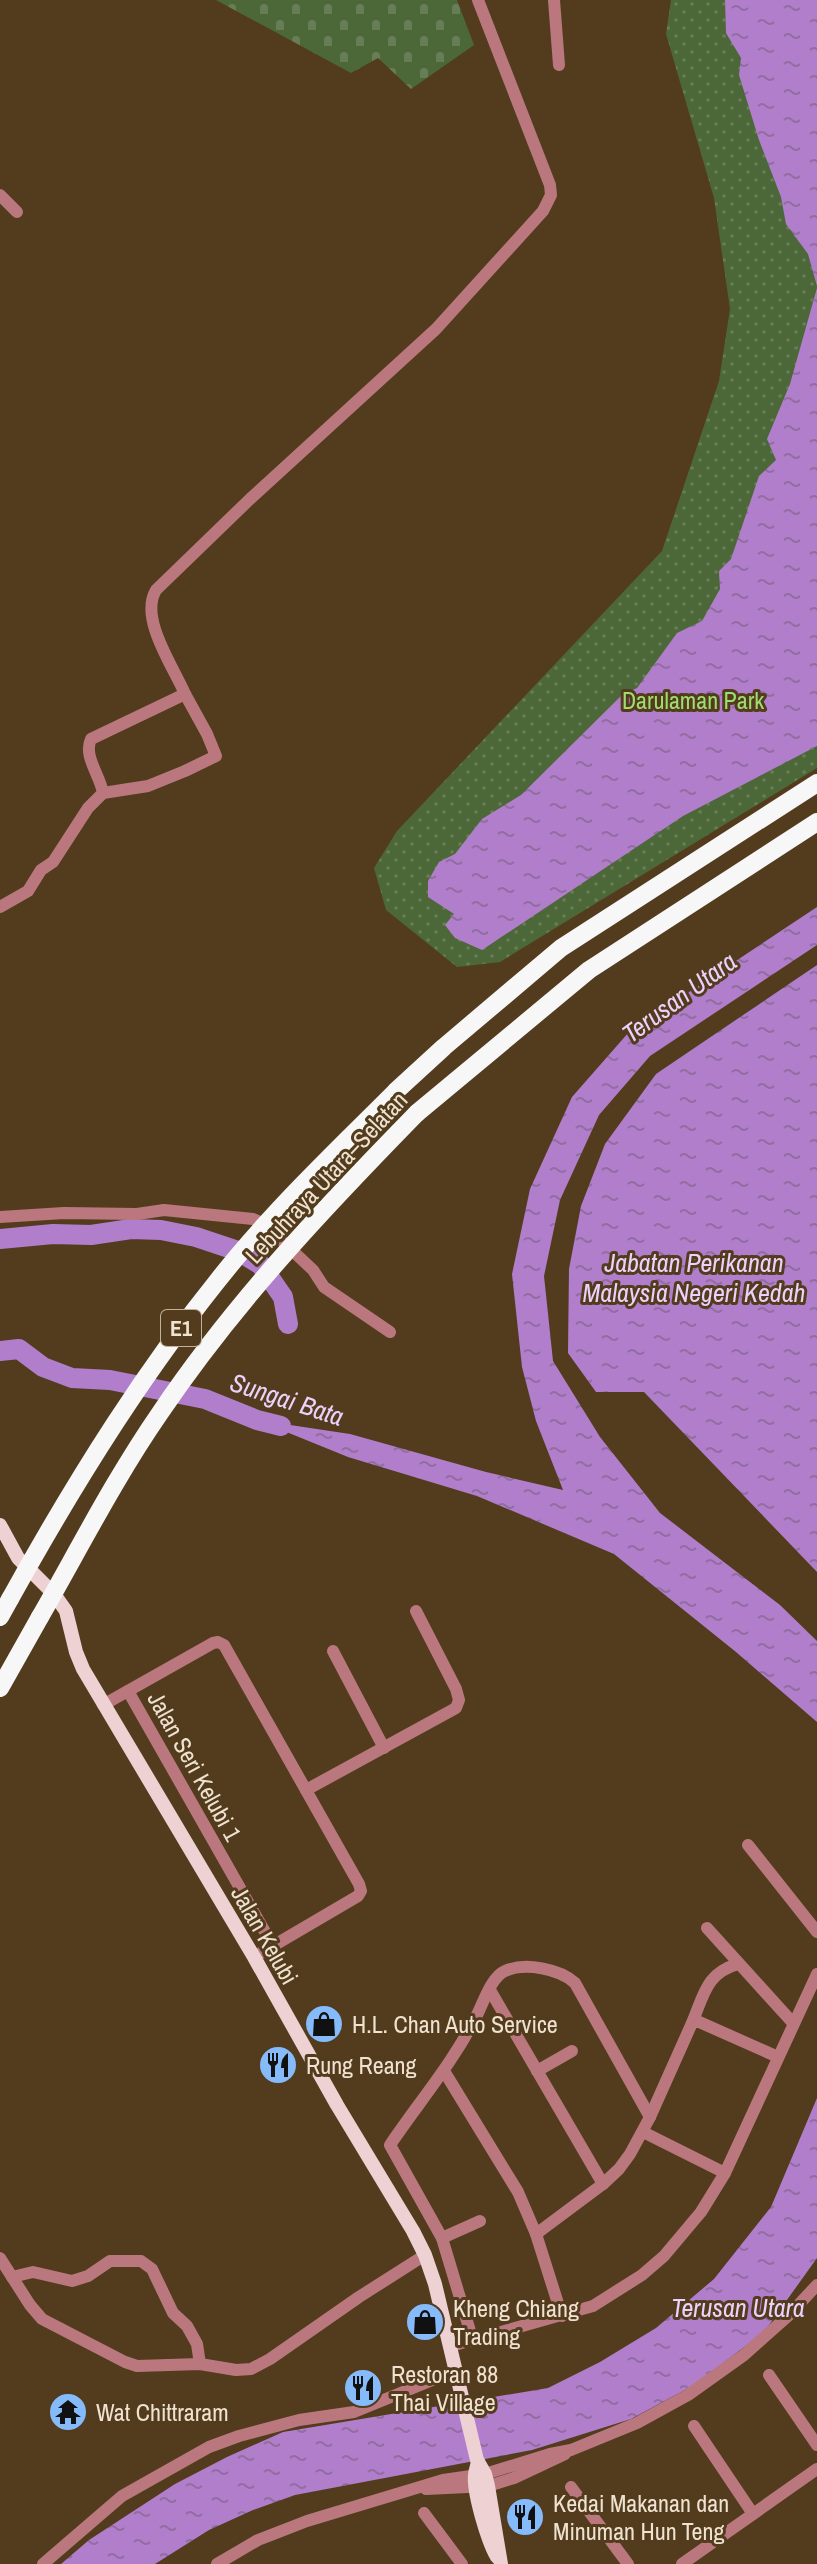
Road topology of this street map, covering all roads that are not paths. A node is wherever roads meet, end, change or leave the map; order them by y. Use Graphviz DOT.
graph roads {
  1 [pos="478,0"];
  2 [pos="554,0"];
  3 [pos="559,65"];
  4 [pos="0,195"];
  5 [pos="17,212"];
  6 [pos="185,694"];
  7 [pos="817,783"];
  8 [pos="103,793"];
  9 [pos="817,822"];
  10 [pos="0,907"];
  11 [pos="0,1217"];
  12 [pos="390,1332"];
  13 [pos="0,1525"];
  14 [pos="416,1611"];
  15 [pos="0,1617"];
  16 [pos="333,1651"];
  17 [pos="0,1688"];
  18 [pos="128,1691"];
  19 [pos="103,1705"];
  20 [pos="384,1748"];
  21 [pos="306,1790"];
  22 [pos="748,1845"];
  23 [pos="707,1928"];
  24 [pos="817,1932"];
  25 [pos="273,1946"];
  26 [pos="254,1957"];
  27 [pos="738,1964"];
  28 [pos="817,1974"];
  29 [pos="490,1990"];
  30 [pos="692,2023"];
  31 [pos="793,2023"];
  32 [pos="572,2051"];
  33 [pos="778,2057"];
  34 [pos="444,2071"];
  35 [pos="537,2071"];
  36 [pos="650,2117"];
  37 [pos="643,2132"];
  38 [pos="725,2173"];
  39 [pos="603,2184"];
  40 [pos="433,2220"];
  41 [pos="480,2221"];
  42 [pos="413,2231"];
  43 [pos="536,2234"];
  44 [pos="442,2238"];
  45 [pos="425,2255"];
  46 [pos="0,2258"];
  47 [pos="12,2277"];
  48 [pos="817,2285"];
  49 [pos="562,2316"];
  50 [pos="473,2341"];
  51 [pos="451,2346"];
  52 [pos="200,2364"];
  53 [pos="769,2375"];
  54 [pos="459,2377"];
  55 [pos="694,2426"];
  56 [pos="817,2445"];
  57 [pos="817,2469"];
  58 [pos="480,2474"];
  59 [pos="571,2487"];
  60 [pos="424,2513"];
  61 [pos="753,2514"];
  62 [pos="43,2564"];
  63 [pos="217,2564"];
  64 [pos="462,2564"];
  65 [pos="501,2564"];
  66 [pos="628,2564"];
  67 [pos="682,2564"];
  1 -- 6 [label="street"];
  2 -- 3 [label="street"];
  4 -- 5 [label="street"];
  6 -- 8 [label="street"];
  6 -- 8 [label="street"];
  7 -- 15 [label="highway, Lebuhraya Utara–Selatan / E1, bridge"];
  8 -- 10 [label="street"];
  9 -- 17 [label="highway, Lebuhraya Utara–Selatan / E1, bridge"];
  11 -- 12 [label="street"];
  13 -- 19 [label="main road, Jalan Kelubi"];
  14 -- 20 [label="street"];
  16 -- 20 [label="street"];
  18 -- 19 [label="street"];
  18 -- 21 [label="street"];
  18 -- 25 [label="street, Jalan Seri Kelubi 1"];
  19 -- 26 [label="main road, Jalan Kelubi"];
  20 -- 21 [label="street"];
  21 -- 25 [label="street"];
  22 -- 24 [label="street"];
  23 -- 27 [label="street"];
  25 -- 26 [label="street"];
  26 -- 42 [label="main road, Jalan Kelubi"];
  27 -- 30 [label="street"];
  27 -- 31 [label="street"];
  28 -- 31 [label="street"];
  29 -- 34 [label="street"];
  29 -- 35 [label="street"];
  29 -- 36 [label="street"];
  30 -- 33 [label="street"];
  30 -- 36 [label="street"];
  31 -- 33 [label="street"];
  32 -- 35 [label="street"];
  33 -- 38 [label="street"];
  34 -- 40 [label="street"];
  34 -- 43 [label="street"];
  35 -- 39 [label="street"];
  36 -- 37 [label="street"];
  37 -- 38 [label="street"];
  37 -- 39 [label="street"];
  38 -- 49 [label="street"];
  39 -- 43 [label="street"];
  40 -- 42 [label="street"];
  40 -- 44 [label="street"];
  41 -- 44 [label="street"];
  42 -- 45 [label="main road, Jalan Kelubi"];
  43 -- 49 [label="street"];
  44 -- 50 [label="street"];
  45 -- 51 [label="main road, Jalan Kelubi"];
  45 -- 52 [label="street"];
  46 -- 47 [label="street"];
  47 -- 52 [label="street"];
  47 -- 52 [label="street"];
  48 -- 58 [label="street"];
  49 -- 50 [label="street"];
  50 -- 51 [label="street"];
  51 -- 54 [label="main road, Jalan Kelubi"];
  53 -- 56 [label="street"];
  54 -- 58 [label="main road, Jalan Kelubi"];
  54 -- 62 [label="street"];
  55 -- 61 [label="street"];
  57 -- 61 [label="street"];
  58 -- 63 [label="street"];
  58 -- 65 [label="main road, Jalan Kelubi"];
  59 -- 66 [label="street"];
  60 -- 64 [label="street"];
  61 -- 67 [label="street"];
}
